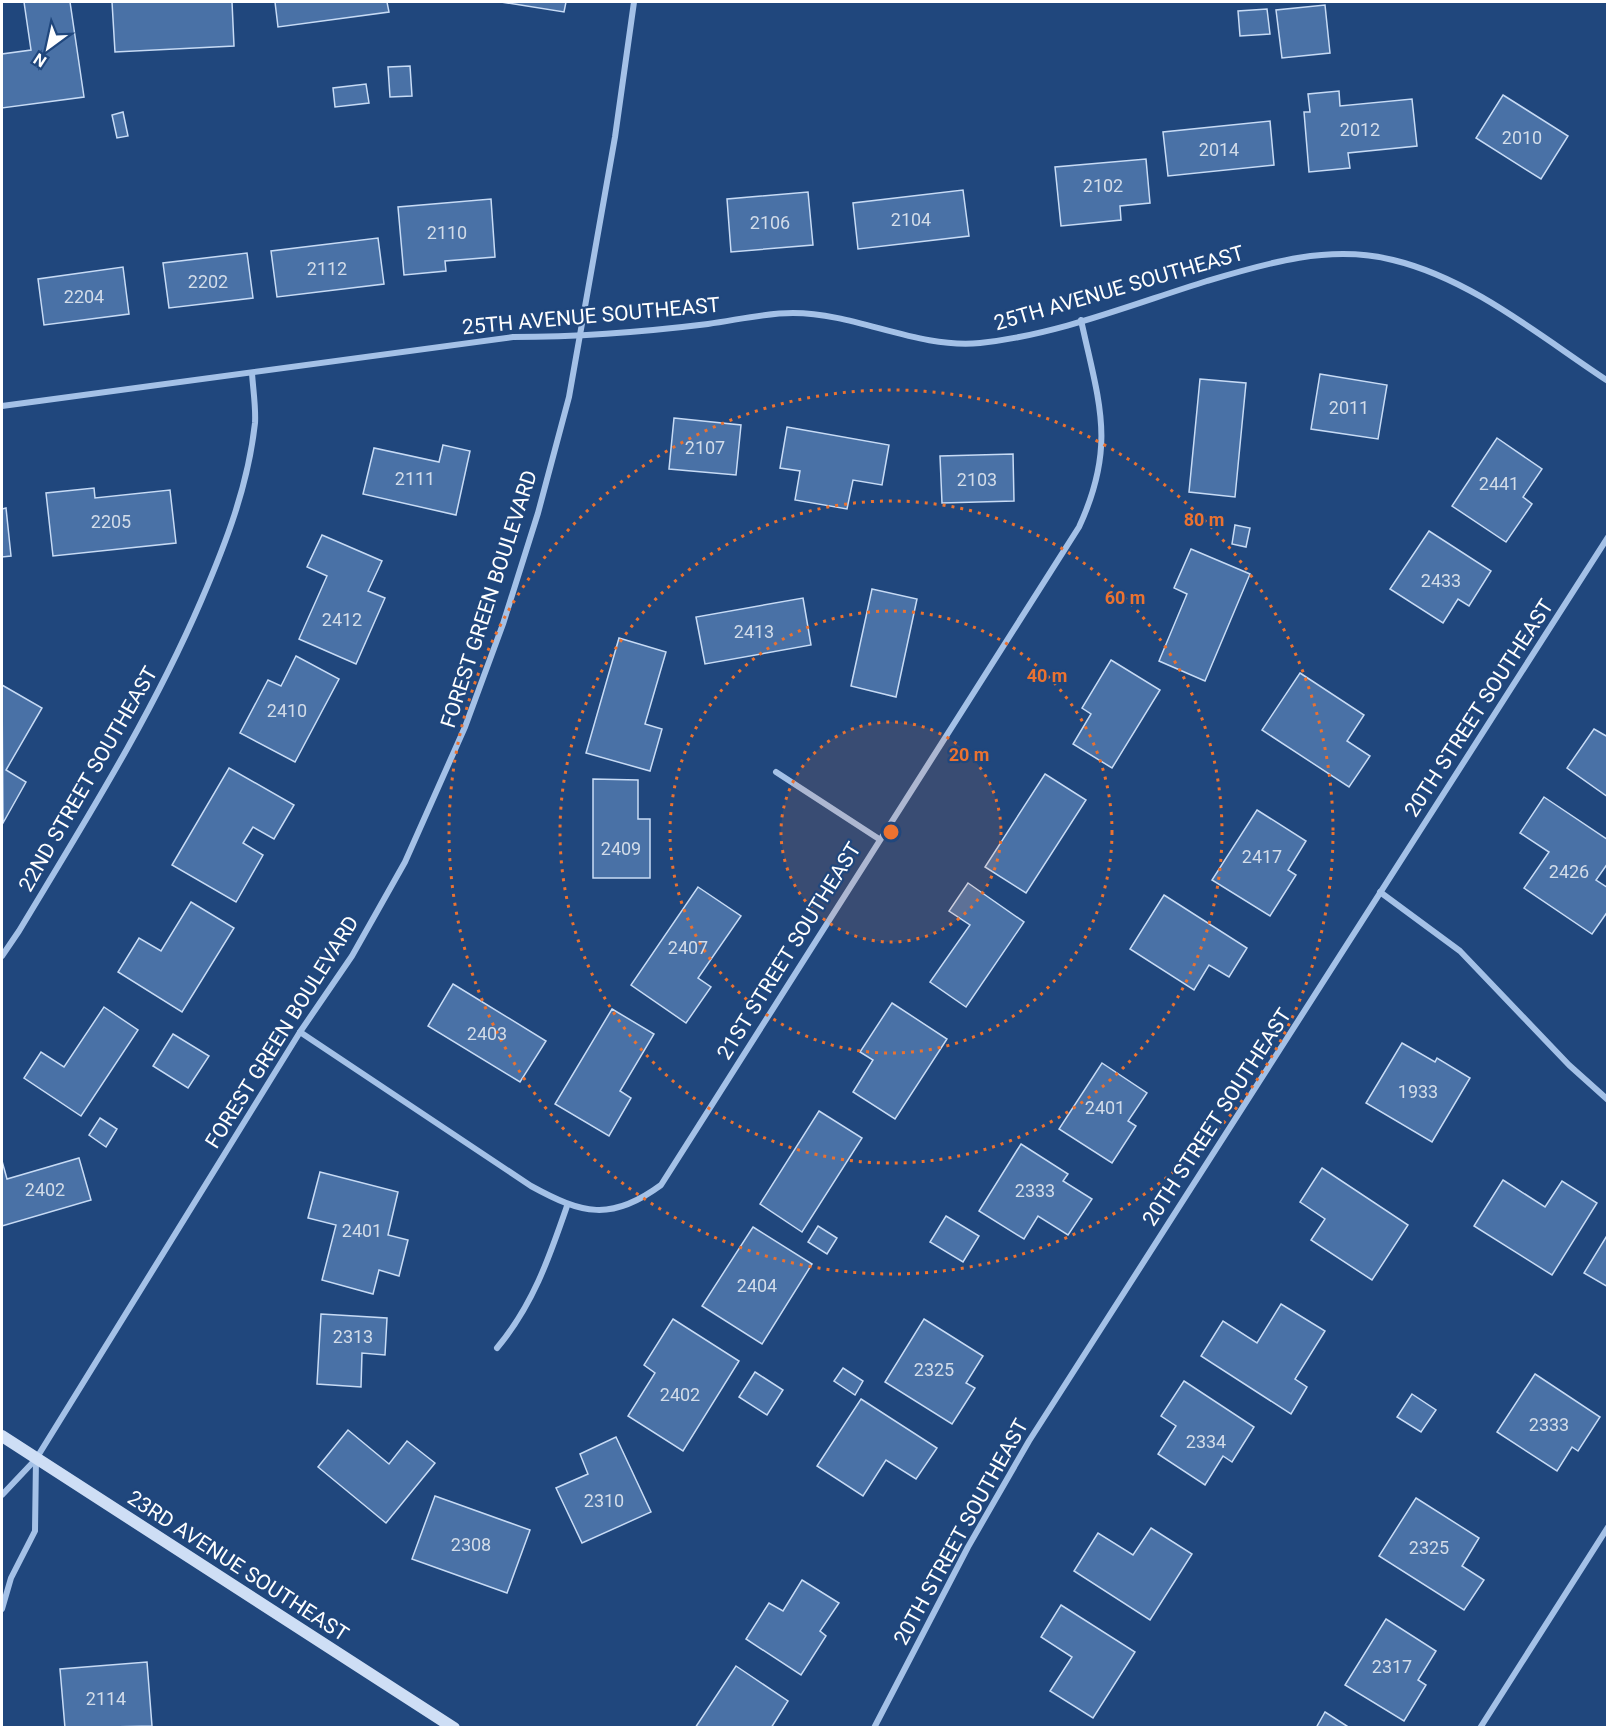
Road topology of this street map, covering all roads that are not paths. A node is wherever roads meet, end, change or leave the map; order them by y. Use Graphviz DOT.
graph roads {
  1 [pos="634,2"];
  2 [pos="1081,320"];
  3 [pos="579,338"];
  4 [pos="252,373"];
  5 [pos="1608,381"];
  6 [pos="2,406"];
  7 [pos="1608,537"];
  8 [pos="776,772"];
  9 [pos="879,839"];
  10 [pos="1380,892"];
  11 [pos="2,956"];
  12 [pos="300,1032"];
  13 [pos="1608,1100"];
  14 [pos="567,1206"];
  15 [pos="497,1348"];
  16 [pos="2,1436"];
  17 [pos="36,1459"];
  18 [pos="2,1495"];
  19 [pos="1608,1527"];
  20 [pos="2,1609"];
  21 [pos="454,1728"];
  22 [pos="874,1728"];
  23 [pos="1480,1728"];
  1 -- 3 [label="street, FOREST GREEN BOULEVARD"];
  2 -- 3 [label="street, 25TH AVENUE SOUTHEAST"];
  2 -- 5 [label="street, 25TH AVENUE SOUTHEAST"];
  2 -- 9 [label="street, 21ST STREET SOUTHEAST"];
  3 -- 4 [label="street, 25TH AVENUE SOUTHEAST"];
  3 -- 12 [label="street, FOREST GREEN BOULEVARD"];
  4 -- 6 [label="street, 25TH AVENUE SOUTHEAST"];
  4 -- 11 [label="street, 22ND STREET SOUTHEAST"];
  7 -- 10 [label="street, 20TH STREET SOUTHEAST"];
  8 -- 9 [label="street"];
  9 -- 14 [label="street, 21ST STREET SOUTHEAST"];
  10 -- 13 [label="street"];
  10 -- 22 [label="street, 20TH STREET SOUTHEAST"];
  12 -- 14 [label="street, 21ST STREET SOUTHEAST"];
  12 -- 17 [label="street, FOREST GREEN BOULEVARD"];
  14 -- 15 [label="street"];
  16 -- 17 [label="street, 23RD AVENUE SOUTHEAST"];
  17 -- 18 [label="street"];
  17 -- 20 [label="street"];
  17 -- 21 [label="street, 23RD AVENUE SOUTHEAST"];
  19 -- 23 [label="street"];
}
